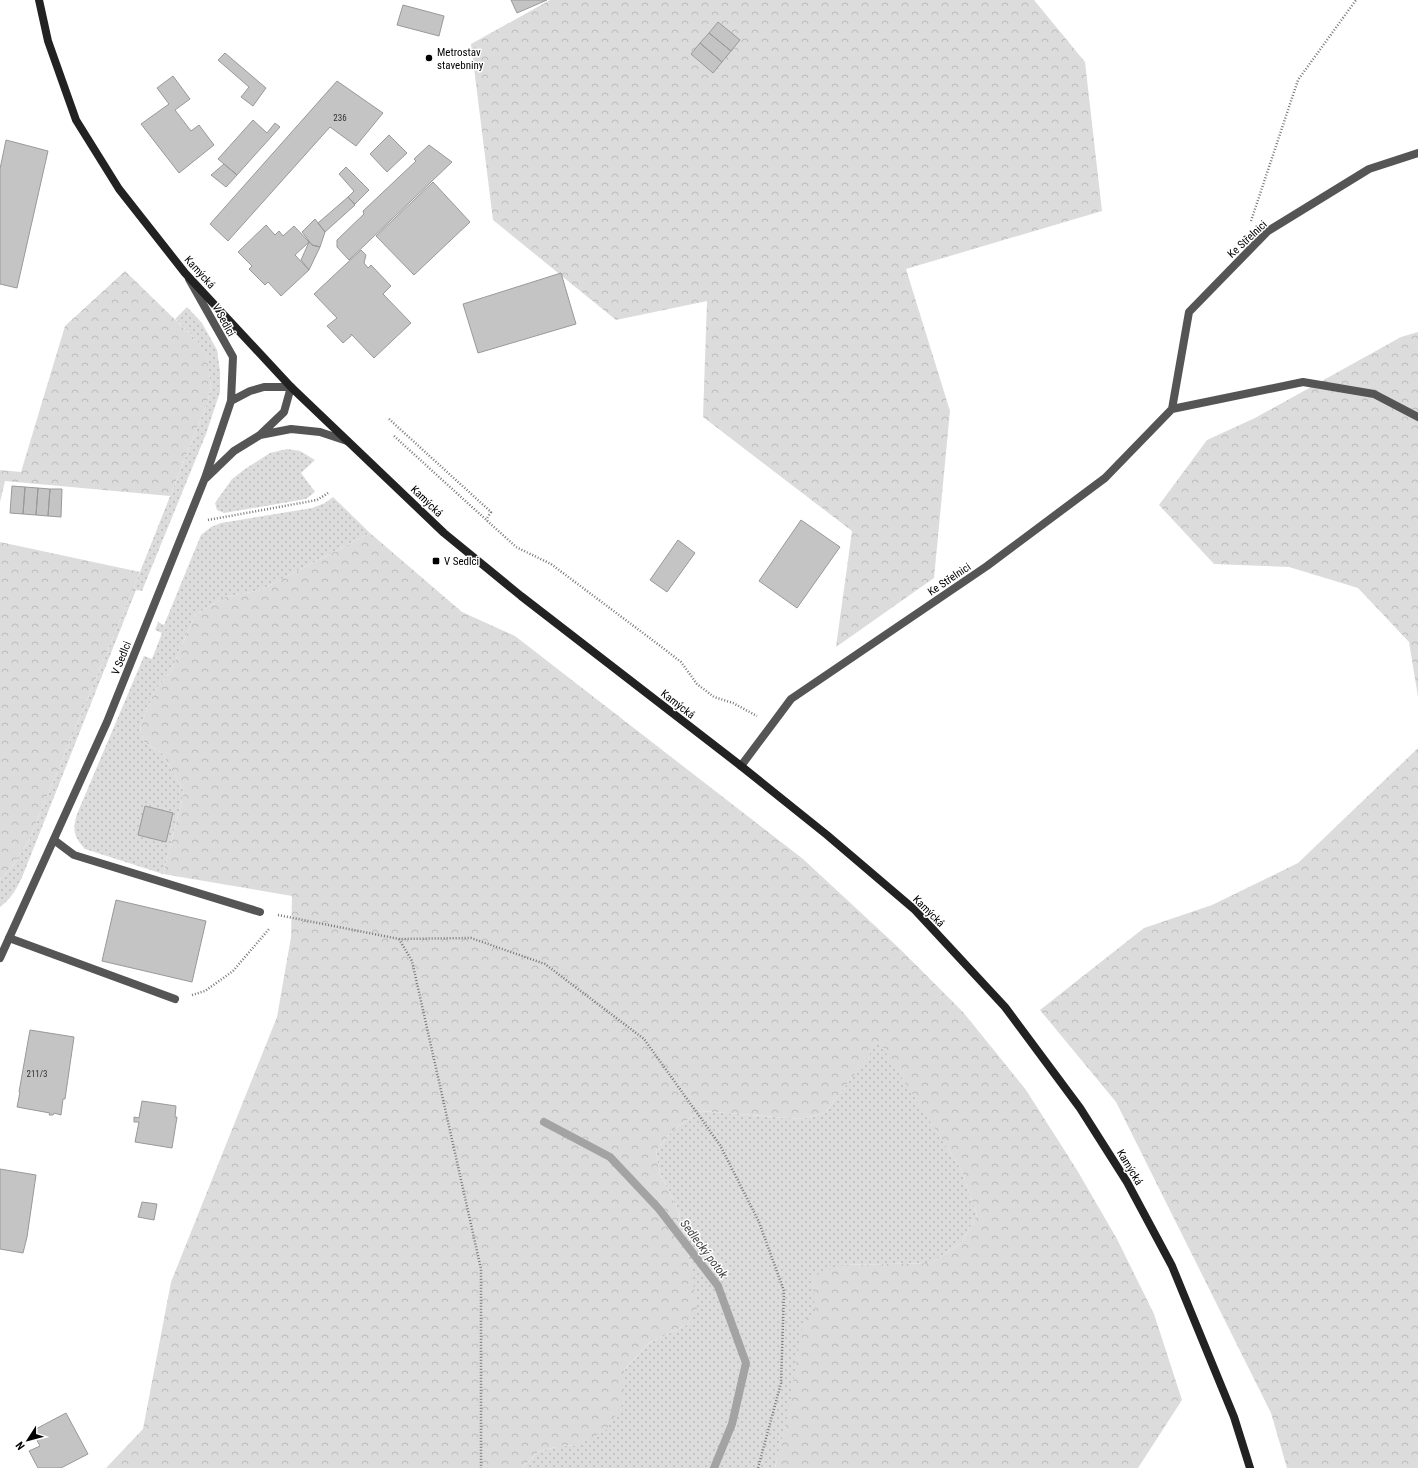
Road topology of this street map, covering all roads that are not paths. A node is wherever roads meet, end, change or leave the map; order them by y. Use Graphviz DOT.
graph roads {
  1 [pos="38,0"];
  2 [pos="1418,153"];
  3 [pos="186,273"];
  4 [pos="291,387"];
  5 [pos="231,401"];
  6 [pos="1172,409"];
  7 [pos="1418,417"];
  8 [pos="260,435"];
  9 [pos="347,441"];
  10 [pos="205,478"];
  11 [pos="741,766"];
  12 [pos="54,840"];
  13 [pos="260,912"];
  14 [pos="9,938"];
  15 [pos="0,957"];
  16 [pos="175,999"];
  17 [pos="1250,1468"];
  1 -- 3 [label="main road, Kamýcká"];
  2 -- 6 [label="street, Ke Střelnici"];
  3 -- 4 [label="main road, Kamýcká"];
  3 -- 5 [label="street, V Sedlci"];
  4 -- 5 [label="street"];
  4 -- 8 [label="street"];
  4 -- 9 [label="main road, Kamýcká"];
  5 -- 10 [label="street, V Sedlci"];
  6 -- 7 [label="street"];
  6 -- 11 [label="street, Ke Střelnici"];
  8 -- 9 [label="street"];
  8 -- 10 [label="street"];
  9 -- 11 [label="main road, Kamýcká"];
  10 -- 12 [label="street, V Sedlci"];
  11 -- 17 [label="main road, Kamýcká"];
  12 -- 13 [label="street"];
  12 -- 14 [label="street, V Sedlci"];
  14 -- 15 [label="street, V Sedlci"];
  14 -- 16 [label="street"];
}
